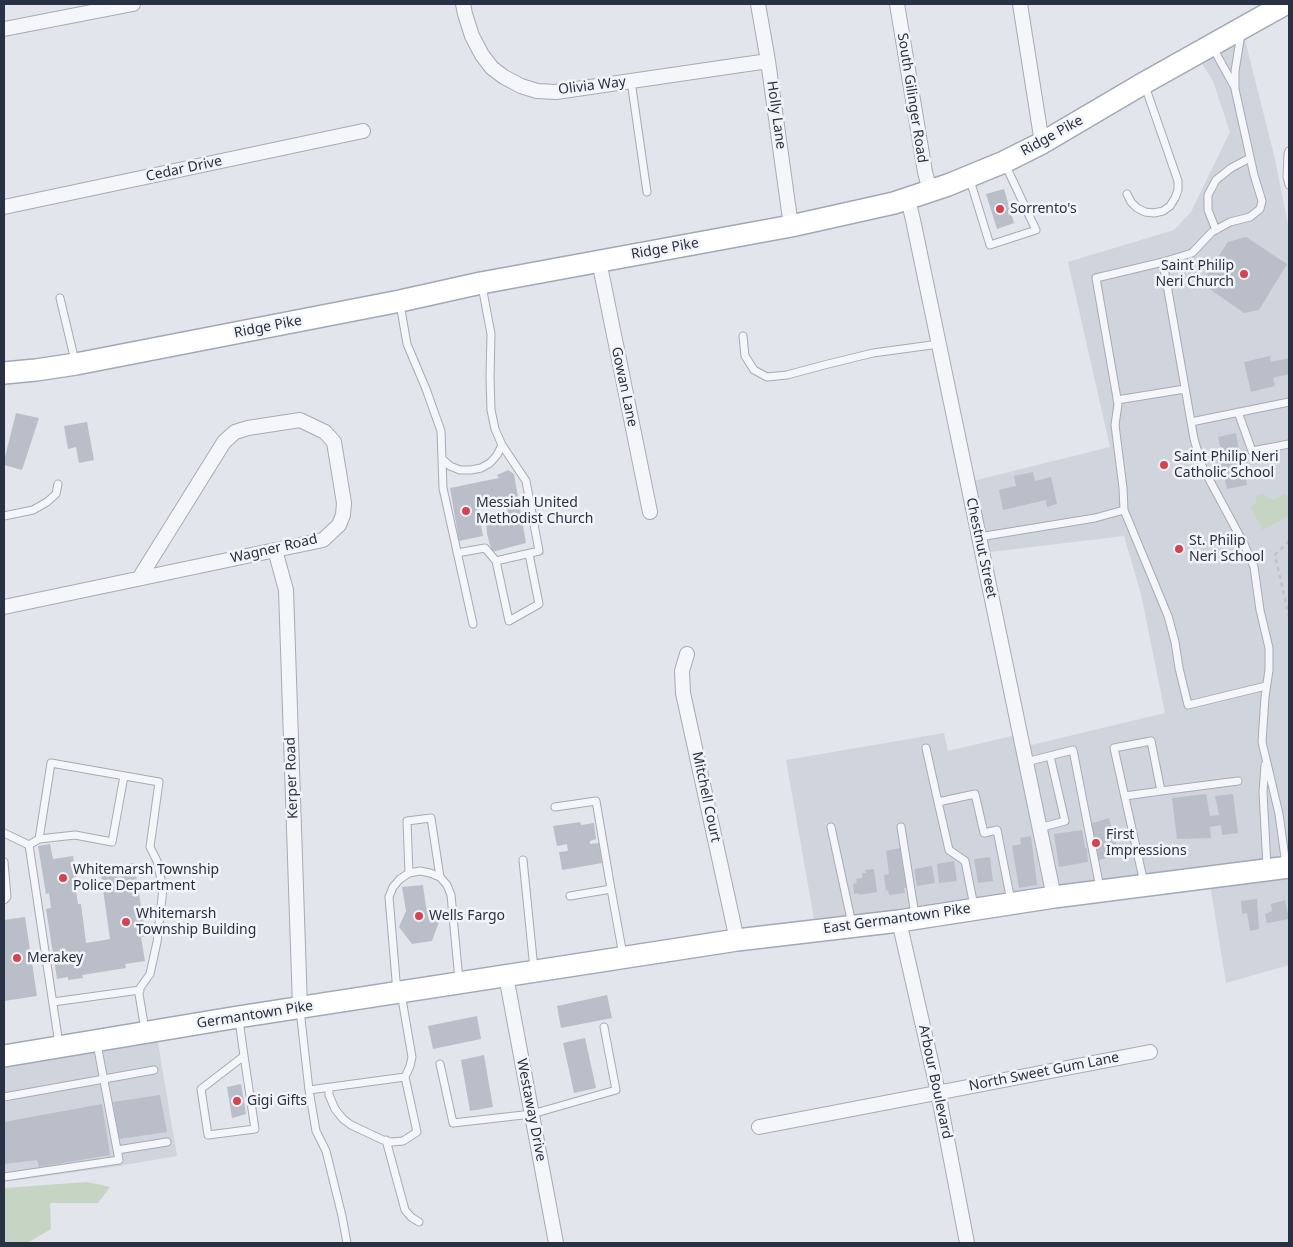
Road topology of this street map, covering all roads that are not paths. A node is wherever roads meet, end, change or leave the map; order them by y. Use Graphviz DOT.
graph roads {
  1 [pos="133,4"];
  2 [pos="463,4"];
  3 [pos="758,4"];
  4 [pos="897,4"];
  5 [pos="1020,4"];
  6 [pos="1285,4"];
  7 [pos="1242,28"];
  8 [pos="4,29"];
  9 [pos="1211,45"];
  10 [pos="768,61"];
  11 [pos="631,81"];
  12 [pos="1144,83"];
  13 [pos="1235,89"];
  14 [pos="363,131"];
  15 [pos="1042,143"];
  16 [pos="1289,151"];
  17 [pos="1250,158"];
  18 [pos="1004,162"];
  19 [pos="969,177"];
  20 [pos="1289,184"];
  21 [pos="930,191"];
  22 [pos="647,192"];
  23 [pos="1127,194"];
  24 [pos="908,199"];
  25 [pos="4,207"];
  26 [pos="791,226"];
  27 [pos="1216,230"];
  28 [pos="598,261"];
  29 [pos="1163,262"];
  30 [pos="481,283"];
  31 [pos="60,298"];
  32 [pos="400,302"];
  33 [pos="743,336"];
  34 [pos="939,344"];
  35 [pos="76,364"];
  36 [pos="4,373"];
  37 [pos="1185,388"];
  38 [pos="1117,400"];
  39 [pos="1289,402"];
  40 [pos="1238,412"];
  41 [pos="1191,422"];
  42 [pos="1289,444"];
  43 [pos="502,445"];
  44 [pos="442,459"];
  45 [pos="58,484"];
  46 [pos="1124,510"];
  47 [pos="650,512"];
  48 [pos="4,516"];
  49 [pos="979,537"];
  50 [pos="275,550"];
  51 [pos="458,553"];
  52 [pos="529,554"];
  53 [pos="496,562"];
  54 [pos="140,577"];
  55 [pos="4,606"];
  56 [pos="473,624"];
  57 [pos="686,654"];
  58 [pos="1266,686"];
  59 [pos="926,748"];
  60 [pos="1050,756"];
  61 [pos="1266,760"];
  62 [pos="1026,762"];
  63 [pos="124,776"];
  64 [pos="1238,781"];
  65 [pos="1161,791"];
  66 [pos="1125,796"];
  67 [pos="938,802"];
  68 [pos="555,807"];
  69 [pos="831,827"];
  70 [pos="901,827"];
  71 [pos="1039,828"];
  72 [pos="4,833"];
  73 [pos="39,840"];
  74 [pos="29,845"];
  75 [pos="522,860"];
  76 [pos="4,862"];
  77 [pos="1281,868"];
  78 [pos="409,873"];
  79 [pos="440,878"];
  80 [pos="1145,886"];
  81 [pos="612,889"];
  82 [pos="1101,891"];
  83 [pos="570,896"];
  84 [pos="1054,897"];
  85 [pos="4,900"];
  86 [pos="1012,903"];
  87 [pos="974,909"];
  88 [pos="907,919"];
  89 [pos="852,925"];
  90 [pos="737,940"];
  91 [pos="624,957"];
  92 [pos="534,972"];
  93 [pos="506,976"];
  94 [pos="459,983"];
  95 [pos="140,990"];
  96 [pos="397,992"];
  97 [pos="53,1002"];
  98 [pos="300,1007"];
  99 [pos="238,1017"];
  100 [pos="604,1027"];
  101 [pos="145,1032"];
  102 [pos="96,1041"];
  103 [pos="59,1047"];
  104 [pos="1150,1052"];
  105 [pos="4,1056"];
  106 [pos="244,1056"];
  107 [pos="440,1064"];
  108 [pos="154,1070"];
  109 [pos="405,1077"];
  110 [pos="104,1078"];
  111 [pos="328,1088"];
  112 [pos="309,1090"];
  113 [pos="938,1092"];
  114 [pos="4,1097"];
  115 [pos="532,1114"];
  116 [pos="759,1127"];
  117 [pos="386,1140"];
  118 [pos="167,1142"];
  119 [pos="117,1150"];
  120 [pos="4,1177"];
  121 [pos="419,1222"];
  122 [pos="347,1243"];
  123 [pos="556,1243"];
  124 [pos="968,1243"];
  1 -- 8 [label="street"];
  2 -- 11 [label="street, Olivia Way"];
  3 -- 10 [label="street, Holly Lane"];
  4 -- 21 [label="street, South Gilinger Road"];
  5 -- 15 [label="street"];
  6 -- 7 [label="main road, Ridge Pike"];
  7 -- 9 [label="main road, Ridge Pike"];
  7 -- 13 [label="lane"];
  9 -- 12 [label="main road, Ridge Pike"];
  9 -- 13 [label="lane"];
  10 -- 11 [label="street, Olivia Way"];
  10 -- 26 [label="street, Holly Lane"];
  11 -- 22 [label="lane"];
  12 -- 15 [label="main road, Ridge Pike"];
  12 -- 23 [label="lane"];
  13 -- 17 [label="lane"];
  14 -- 25 [label="street, Cedar Drive"];
  15 -- 18 [label="main road, Ridge Pike"];
  16 -- 20 [label="lane"];
  17 -- 27 [label="lane"];
  17 -- 27 [label="lane"];
  18 -- 19 [label="main road, Ridge Pike"];
  18 -- 19 [label="lane"];
  19 -- 21 [label="main road, Ridge Pike"];
  21 -- 24 [label="main road, Ridge Pike"];
  24 -- 26 [label="main road, Ridge Pike"];
  24 -- 34 [label="street, Chestnut Street"];
  26 -- 28 [label="main road, Ridge Pike"];
  27 -- 29 [label="lane"];
  28 -- 30 [label="main road, Ridge Pike"];
  28 -- 47 [label="street, Gowan Lane"];
  29 -- 37 [label="lane"];
  29 -- 38 [label="lane"];
  30 -- 32 [label="main road, Ridge Pike"];
  30 -- 43 [label="lane"];
  31 -- 35 [label="lane"];
  32 -- 35 [label="main road, Ridge Pike"];
  32 -- 44 [label="lane"];
  33 -- 34 [label="lane"];
  34 -- 49 [label="street, Chestnut Street"];
  35 -- 36 [label="main road, Ridge Pike"];
  37 -- 38 [label="lane"];
  37 -- 41 [label="lane"];
  38 -- 46 [label="lane"];
  39 -- 40 [label="lane"];
  40 -- 41 [label="lane"];
  40 -- 42 [label="lane"];
  41 -- 58 [label="lane"];
  43 -- 44 [label="lane"];
  43 -- 52 [label="lane"];
  44 -- 51 [label="lane"];
  45 -- 48 [label="lane"];
  46 -- 49 [label="lane"];
  46 -- 58 [label="lane"];
  49 -- 62 [label="street, Chestnut Street"];
  50 -- 54 [label="street, Wagner Road"];
  50 -- 54 [label="street, Wagner Road"];
  50 -- 98 [label="street, Kerper Road"];
  51 -- 53 [label="lane"];
  51 -- 56 [label="lane"];
  52 -- 53 [label="lane"];
  52 -- 53 [label="lane"];
  54 -- 55 [label="street, Wagner Road"];
  57 -- 90 [label="street, Mitchell Court"];
  58 -- 61 [label="lane"];
  59 -- 67 [label="lane"];
  60 -- 62 [label="lane"];
  60 -- 71 [label="lane"];
  60 -- 82 [label="lane"];
  61 -- 77 [label="lane"];
  61 -- 77 [label="lane"];
  62 -- 71 [label="street, Chestnut Street"];
  63 -- 73 [label="lane"];
  63 -- 73 [label="lane"];
  63 -- 95 [label="lane"];
  64 -- 65 [label="lane"];
  65 -- 66 [label="lane"];
  65 -- 66 [label="lane"];
  66 -- 80 [label="lane"];
  67 -- 86 [label="lane"];
  67 -- 87 [label="lane"];
  68 -- 81 [label="lane"];
  69 -- 89 [label="lane"];
  70 -- 88 [label="lane"];
  71 -- 84 [label="street, Chestnut Street"];
  72 -- 74 [label="lane"];
  73 -- 74 [label="lane"];
  74 -- 97 [label="lane"];
  75 -- 92 [label="lane"];
  76 -- 85 [label="lane"];
  77 -- 80 [label="main road, East Germantown Pike"];
  78 -- 79 [label="lane"];
  78 -- 79 [label="lane"];
  78 -- 96 [label="lane"];
  79 -- 94 [label="lane"];
  80 -- 82 [label="main road, East Germantown Pike"];
  81 -- 83 [label="lane"];
  81 -- 91 [label="lane"];
  82 -- 84 [label="main road, East Germantown Pike"];
  84 -- 86 [label="main road, East Germantown Pike"];
  86 -- 87 [label="main road, East Germantown Pike"];
  87 -- 88 [label="main road, East Germantown Pike"];
  88 -- 89 [label="main road, East Germantown Pike"];
  88 -- 113 [label="street, Arbour Boulevard"];
  89 -- 90 [label="main road, East Germantown Pike"];
  90 -- 91 [label="main road, East Germantown Pike"];
  91 -- 92 [label="main road, East Germantown Pike"];
  92 -- 93 [label="main road, East Germantown Pike"];
  93 -- 94 [label="main road, Germantown Pike"];
  93 -- 115 [label="street, Westaway Drive"];
  94 -- 96 [label="main road, Germantown Pike"];
  95 -- 97 [label="lane"];
  95 -- 101 [label="lane"];
  96 -- 98 [label="main road, Germantown Pike"];
  96 -- 109 [label="lane"];
  97 -- 103 [label="lane"];
  98 -- 99 [label="main road, Germantown Pike"];
  98 -- 112 [label="lane"];
  99 -- 101 [label="main road, Germantown Pike"];
  99 -- 106 [label="lane"];
  100 -- 115 [label="lane"];
  101 -- 102 [label="main road, Germantown Pike"];
  102 -- 103 [label="main road, Germantown Pike"];
  102 -- 110 [label="lane"];
  103 -- 105 [label="main road, Germantown Pike"];
  104 -- 113 [label="street, North Sweet Gum Lane"];
  106 -- 106 [label="lane"];
  107 -- 115 [label="lane"];
  108 -- 110 [label="lane"];
  109 -- 111 [label="lane"];
  109 -- 117 [label="lane"];
  110 -- 114 [label="lane"];
  110 -- 119 [label="lane"];
  111 -- 112 [label="lane"];
  111 -- 117 [label="lane"];
  112 -- 122 [label="lane"];
  113 -- 116 [label="street, North Sweet Gum Lane"];
  113 -- 124 [label="street, Arbour Boulevard"];
  115 -- 123 [label="street, Westaway Drive"];
  117 -- 121 [label="lane"];
  118 -- 119 [label="lane"];
  119 -- 120 [label="lane"];
}
